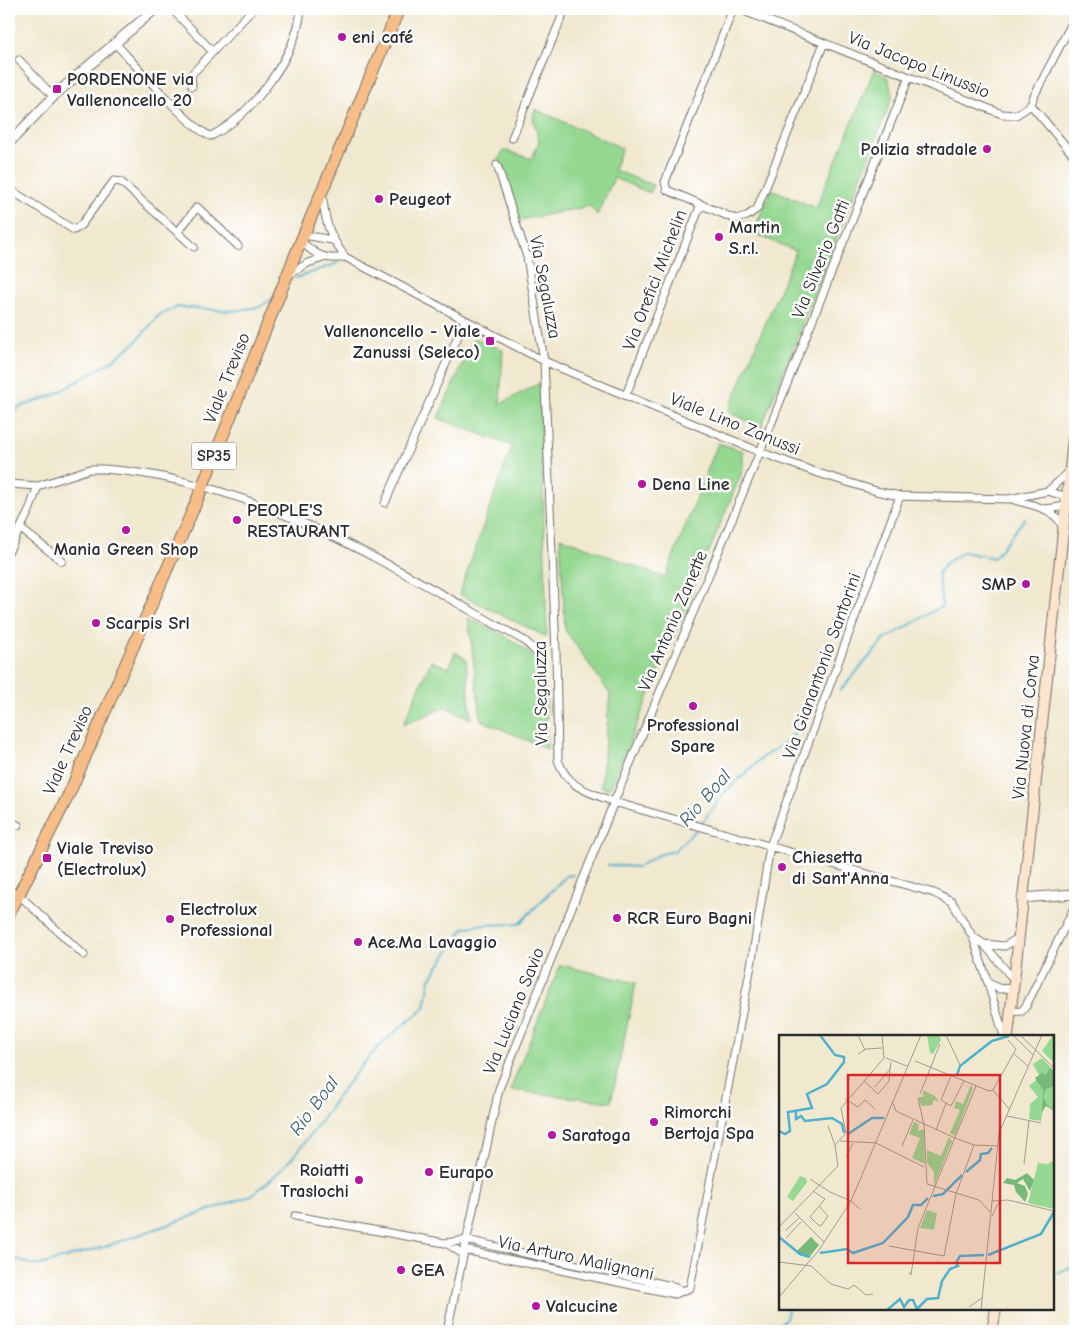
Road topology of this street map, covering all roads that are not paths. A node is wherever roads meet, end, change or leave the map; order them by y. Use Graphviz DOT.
graph roads {
  1 [pos="155,9"];
  2 [pos="172,9"];
  3 [pos="253,9"];
  4 [pos="302,9"];
  5 [pos="399,9"];
  6 [pos="565,9"];
  7 [pos="733,9"];
  8 [pos="740,9"];
  9 [pos="1075,17"];
  10 [pos="115,43"];
  11 [pos="824,43"];
  12 [pos="212,51"];
  13 [pos="19,60"];
  14 [pos="909,77"];
  15 [pos="192,86"];
  16 [pos="54,97"];
  17 [pos="1031,105"];
  18 [pos="512,138"];
  19 [pos="9,143"];
  20 [pos="1075,156"];
  21 [pos="497,165"];
  22 [pos="9,189"];
  23 [pos="322,193"];
  24 [pos="701,204"];
  25 [pos="178,232"];
  26 [pos="303,238"];
  27 [pos="332,240"];
  28 [pos="238,246"];
  29 [pos="194,247"];
  30 [pos="345,257"];
  31 [pos="323,258"];
  32 [pos="287,276"];
  33 [pos="465,320"];
  34 [pos="544,360"];
  35 [pos="626,395"];
  36 [pos="1075,422"];
  37 [pos="760,452"];
  38 [pos="1070,469"];
  39 [pos="9,484"];
  40 [pos="203,485"];
  41 [pos="38,486"];
  42 [pos="1048,491"];
  43 [pos="900,496"];
  44 [pos="1009,499"];
  45 [pos="1067,502"];
  46 [pos="385,503"];
  47 [pos="1046,509"];
  48 [pos="21,529"];
  49 [pos="1064,530"];
  50 [pos="9,551"];
  51 [pos="62,561"];
  52 [pos="540,656"];
  53 [pos="614,802"];
  54 [pos="9,822"];
  55 [pos="18,825"];
  56 [pos="770,846"];
  57 [pos="14,893"];
  58 [pos="1075,894"];
  59 [pos="1022,898"];
  60 [pos="1075,906"];
  61 [pos="9,914"];
  62 [pos="973,937"];
  63 [pos="1018,938"];
  64 [pos="984,944"];
  65 [pos="84,955"];
  66 [pos="988,983"];
  67 [pos="1013,984"];
  68 [pos="1010,1012"];
  69 [pos="1004,1035"];
  70 [pos="1008,1035"];
  71 [pos="295,1216"];
  72 [pos="466,1240"];
  73 [pos="445,1243"];
  74 [pos="464,1252"];
  75 [pos="682,1292"];
  76 [pos="996,1310"];
  77 [pos="447,1331"];
  78 [pos="992,1331"];
  1 -- 10 [label="street"];
  2 -- 12 [label="street"];
  3 -- 12 [label="street"];
  4 -- 10 [label="street"];
  5 -- 23 [label="main road, Viale Treviso / SP35"];
  6 -- 18 [label="street"];
  7 -- 24 [label="street"];
  8 -- 11 [label="street, Via Jacopo Linussio"];
  9 -- 17 [label="street"];
  10 -- 16 [label="street"];
  11 -- 14 [label="street, Via Jacopo Linussio"];
  11 -- 24 [label="street, Via Orefici Michelin"];
  12 -- 15 [label="street"];
  13 -- 16 [label="street"];
  14 -- 17 [label="street, Via Jacopo Linussio"];
  14 -- 37 [label="street, Via Silverio Gatti"];
  16 -- 19 [label="street"];
  17 -- 20 [label="street"];
  21 -- 34 [label="street, Via Segaluzza"];
  22 -- 25 [label="street"];
  23 -- 26 [label="main road, Viale Treviso / SP35"];
  23 -- 27 [label="street, Viale Lino Zanussi"];
  24 -- 35 [label="street, Via Orefici Michelin"];
  25 -- 28 [label="street"];
  25 -- 29 [label="street"];
  26 -- 27 [label="street"];
  26 -- 31 [label="street"];
  26 -- 32 [label="main road, Viale Treviso / SP35"];
  27 -- 30 [label="street, Viale Lino Zanussi"];
  30 -- 31 [label="street"];
  30 -- 33 [label="street, Viale Lino Zanussi"];
  31 -- 32 [label="street"];
  32 -- 40 [label="main road, Viale Treviso / SP35"];
  33 -- 34 [label="street, Viale Lino Zanussi"];
  33 -- 46 [label="street"];
  34 -- 35 [label="street, Viale Lino Zanussi"];
  34 -- 53 [label="street, Via Segaluzza"];
  35 -- 37 [label="street, Viale Lino Zanussi"];
  36 -- 38 [label="main road, Via Nuova di Corva"];
  37 -- 43 [label="street, Viale Lino Zanussi"];
  37 -- 53 [label="street, Via Antonio Zanette"];
  38 -- 42 [label="street"];
  38 -- 45 [label="main road, Via Nuova di Corva"];
  39 -- 41 [label="street"];
  40 -- 41 [label="street"];
  40 -- 52 [label="street"];
  40 -- 57 [label="main road, Viale Treviso / SP35"];
  41 -- 48 [label="street"];
  42 -- 44 [label="street, Viale Lino Zanussi"];
  42 -- 45 [label="street, Viale Lino Zanussi"];
  43 -- 44 [label="street, Viale Lino Zanussi"];
  43 -- 56 [label="street, Via Gianantonio Santorini"];
  44 -- 47 [label="street, Viale Lino Zanussi"];
  45 -- 47 [label="street, Viale Lino Zanussi"];
  45 -- 49 [label="main road, Via Nuova di Corva"];
  47 -- 49 [label="street"];
  48 -- 50 [label="street"];
  48 -- 51 [label="street"];
  49 -- 59 [label="main road, Via Nuova di Corva"];
  53 -- 56 [label="street, Via Segaluzza"];
  53 -- 72 [label="street, Via Luciano Savio"];
  54 -- 55 [label="street"];
  56 -- 62 [label="street, Via Segaluzza"];
  56 -- 75 [label="street"];
  57 -- 61 [label="main road, Viale Treviso / SP35"];
  57 -- 65 [label="street"];
  58 -- 59 [label="street"];
  59 -- 63 [label="main road, Via Nuova di Corva"];
  60 -- 68 [label="street"];
  62 -- 64 [label="street, Via Segaluzza"];
  62 -- 66 [label="street, Via Segaluzza"];
  63 -- 64 [label="street"];
  63 -- 67 [label="main road, Via Nuova di Corva"];
  64 -- 67 [label="street, Via Segaluzza"];
  66 -- 67 [label="street"];
  66 -- 69 [label="street, Via Segaluzza"];
  67 -- 68 [label="main road, Via Nuova di Corva"];
  68 -- 70 [label="main road, Via Nuova di Corva"];
  71 -- 73 [label="street"];
  72 -- 73 [label="street"];
  72 -- 74 [label="street, Via Luciano Savio"];
  72 -- 75 [label="street, Via Arturo Malignani"];
  73 -- 74 [label="street"];
  74 -- 75 [label="street, Via Arturo Malignani"];
  74 -- 77 [label="street, Via Luciano Savio"];
  76 -- 78 [label="main road"];
}
